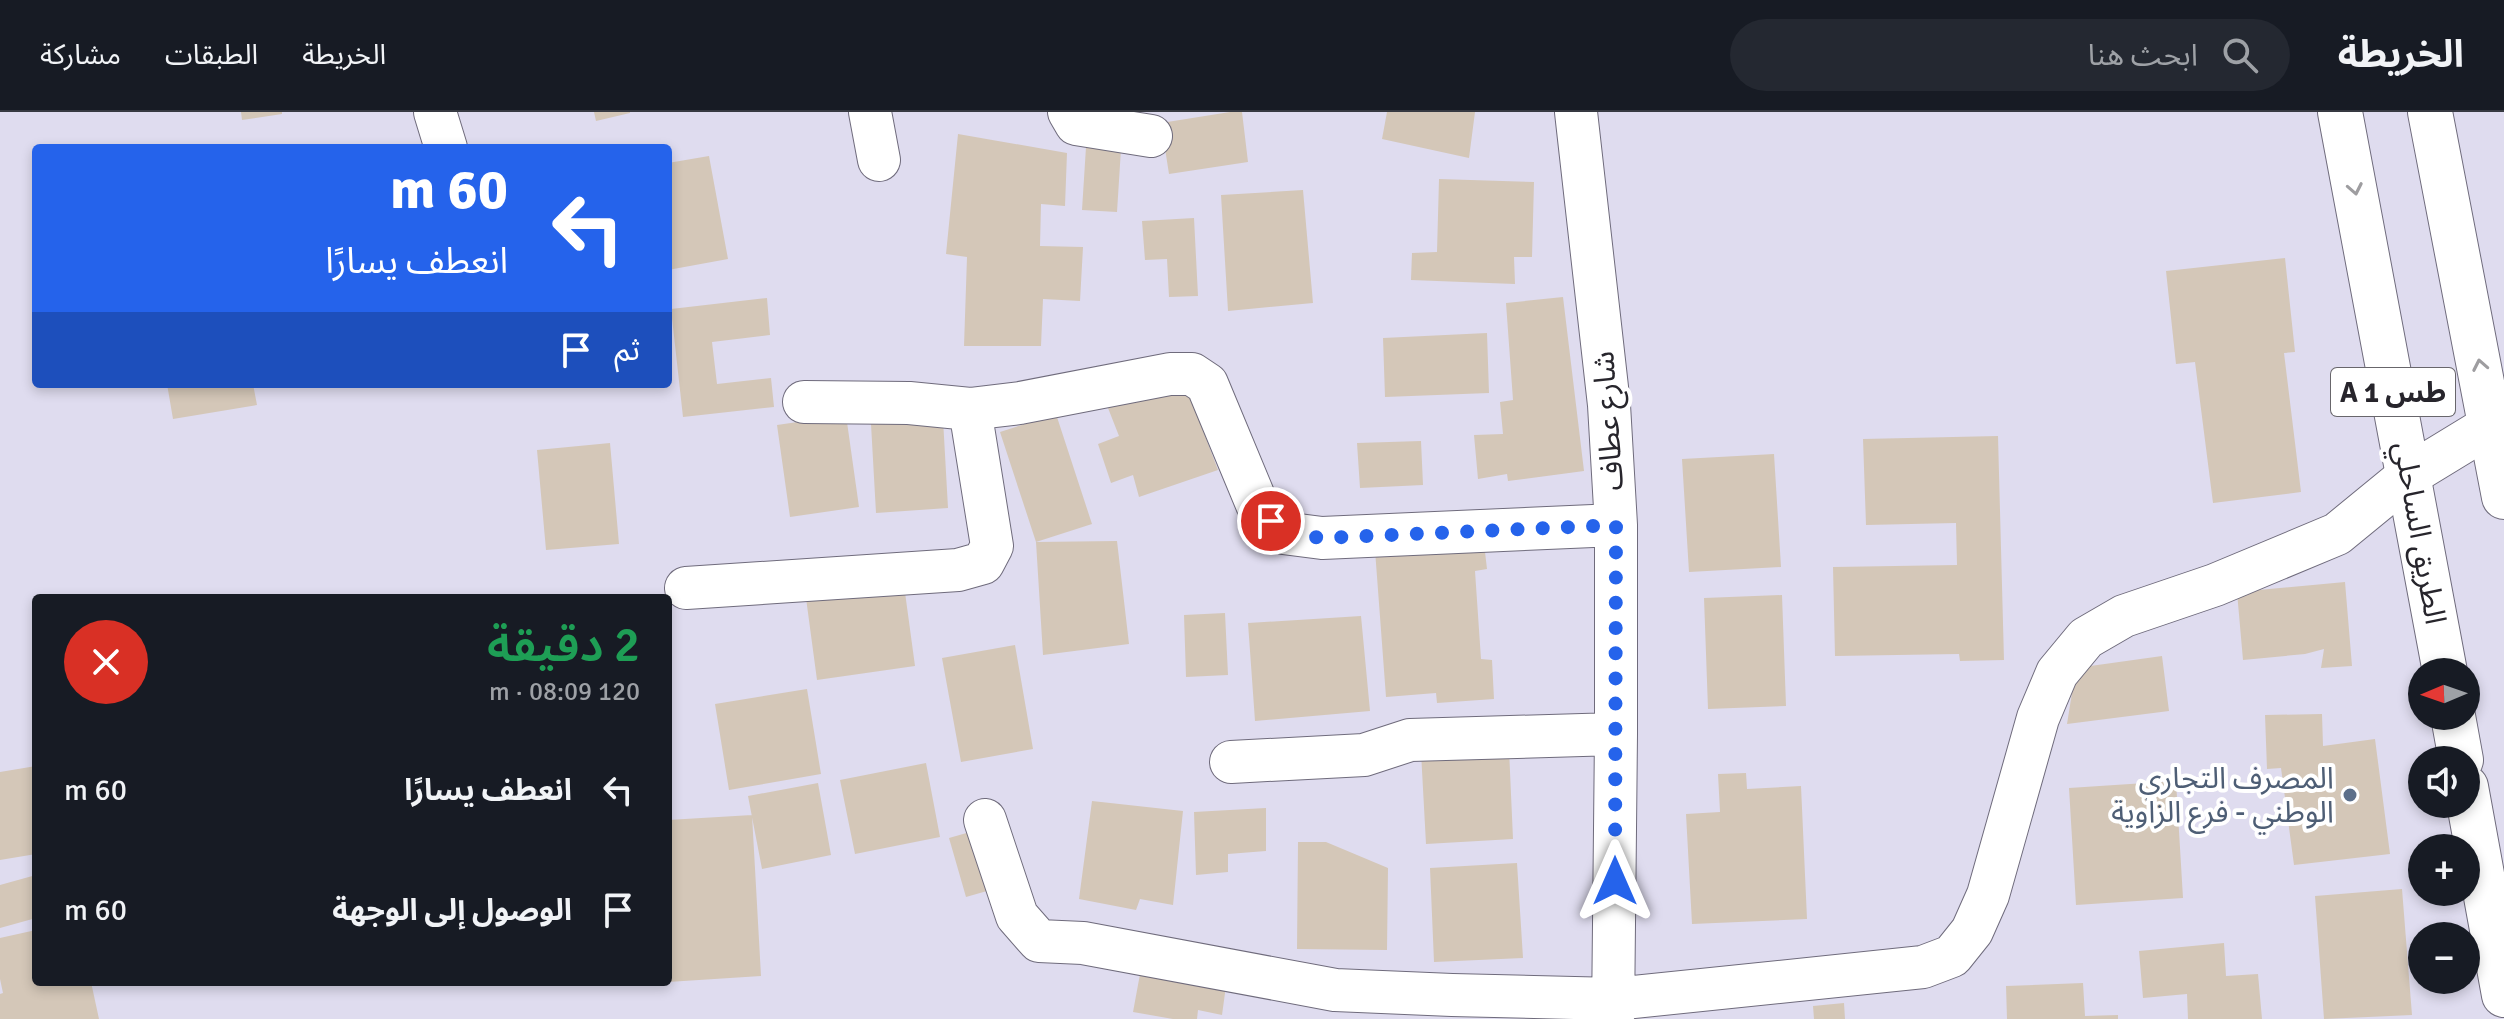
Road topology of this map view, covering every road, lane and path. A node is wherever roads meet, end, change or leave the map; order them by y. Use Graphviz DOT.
graph roads {
  1 [pos="435,112"];
  2 [pos="870,112"];
  3 [pos="1069,112"];
  4 [pos="1576,112"];
  5 [pos="2340,112"];
  6 [pos="2430,112"];
  7 [pos="1151,136"];
  8 [pos="445,144"];
  9 [pos="879,160"];
  10 [pos="804,402"];
  11 [pos="970,409"];
  12 [pos="2491,425"];
  13 [pos="2409,475"];
  14 [pos="2504,497"];
  15 [pos="1616,525"];
  16 [pos="686,588"];
  17 [pos="2442,658"];
  18 [pos="1616,734"];
  19 [pos="1231,762"];
  20 [pos="2472,818"];
  21 [pos="985,820"];
  22 [pos="2504,995"];
  23 [pos="1614,1009"];
  1 -- 8 [label="street"];
  2 -- 9 [label="street"];
  3 -- 7 [label="street"];
  4 -- 15 [label="street, شارع عطاف"];
  5 -- 13 [label="highway, الطريق الساحلي / A 1 طس, one-way"];
  12 -- 6 [label="highway, A 1 طس, one-way"];
  10 -- 11 [label="street"];
  11 -- 15 [label="street"];
  11 -- 16 [label="street"];
  12 -- 13 [label="street"];
  12 -- 14 [label="highway, A 1 طس"];
  13 -- 17 [label="highway, الطريق الساحلي / A 1 طس"];
  13 -- 23 [label="street"];
  15 -- 18 [label="street, شارع عطاف"];
  18 -- 19 [label="street"];
  18 -- 23 [label="street, شارع عطاف"];
  20 -- 22 [label="highway"];
  21 -- 23 [label="street"];
}
